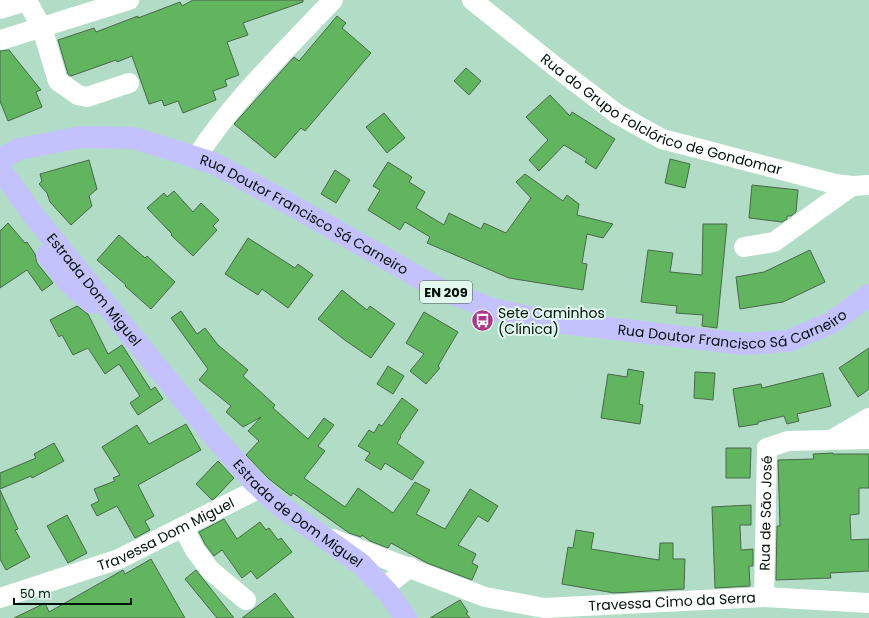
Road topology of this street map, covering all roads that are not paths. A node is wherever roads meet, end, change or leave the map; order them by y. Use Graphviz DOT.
graph roads {
  1 [pos="129,0"];
  2 [pos="333,0"];
  3 [pos="472,0"];
  4 [pos="0,9"];
  5 [pos="42,28"];
  6 [pos="3,34"];
  7 [pos="129,83"];
  8 [pos="3,157"];
  9 [pos="196,158"];
  10 [pos="860,185"];
  11 [pos="0,191"];
  12 [pos="744,247"];
  13 [pos="869,295"];
  14 [pos="130,334"];
  15 [pos="191,407"];
  16 [pos="869,418"];
  17 [pos="869,439"];
  18 [pos="832,440"];
  19 [pos="260,488"];
  20 [pos="183,527"];
  21 [pos="324,536"];
  22 [pos="410,567"];
  23 [pos="383,588"];
  24 [pos="764,597"];
  25 [pos="0,598"];
  26 [pos="246,600"];
  27 [pos="869,603"];
  28 [pos="547,613"];
  29 [pos="406,618"];
  1 -- 5 [label="street"];
  2 -- 9 [label="street"];
  3 -- 10 [label="street, Rua do Grupo Folclórico de Gondomar"];
  4 -- 5 [label="street"];
  5 -- 6 [label="street"];
  5 -- 7 [label="street"];
  8 -- 9 [label="main road, Rua Doutor Francisco Sá Carneiro / EN 209"];
  8 -- 14 [label="main road, Estrada Dom Miguel"];
  8 -- 14 [label="main road"];
  9 -- 13 [label="main road, Rua Doutor Francisco Sá Carneiro / EN 209"];
  10 -- 12 [label="street"];
  11 -- 14 [label="main road"];
  14 -- 15 [label="main road, Estrada Dom Miguel"];
  15 -- 19 [label="main road, Estrada de Dom Miguel"];
  16 -- 18 [label="street, Rua de São José"];
  17 -- 18 [label="street, Rua de São José"];
  18 -- 24 [label="street, Rua de São José"];
  19 -- 20 [label="street, Travessa Dom Miguel"];
  19 -- 21 [label="main road, Estrada de Dom Miguel"];
  20 -- 25 [label="street, Travessa Dom Miguel"];
  20 -- 26 [label="street"];
  21 -- 22 [label="street, Travessa Cimo da Serra"];
  21 -- 23 [label="main road, Estrada de Dom Miguel"];
  22 -- 23 [label="street"];
  22 -- 28 [label="street, Travessa Cimo da Serra"];
  23 -- 29 [label="main road, Estrada de Dom Miguel"];
  24 -- 27 [label="street, Travessa Cimo da Serra"];
  24 -- 28 [label="street, Travessa Cimo da Serra"];
}
